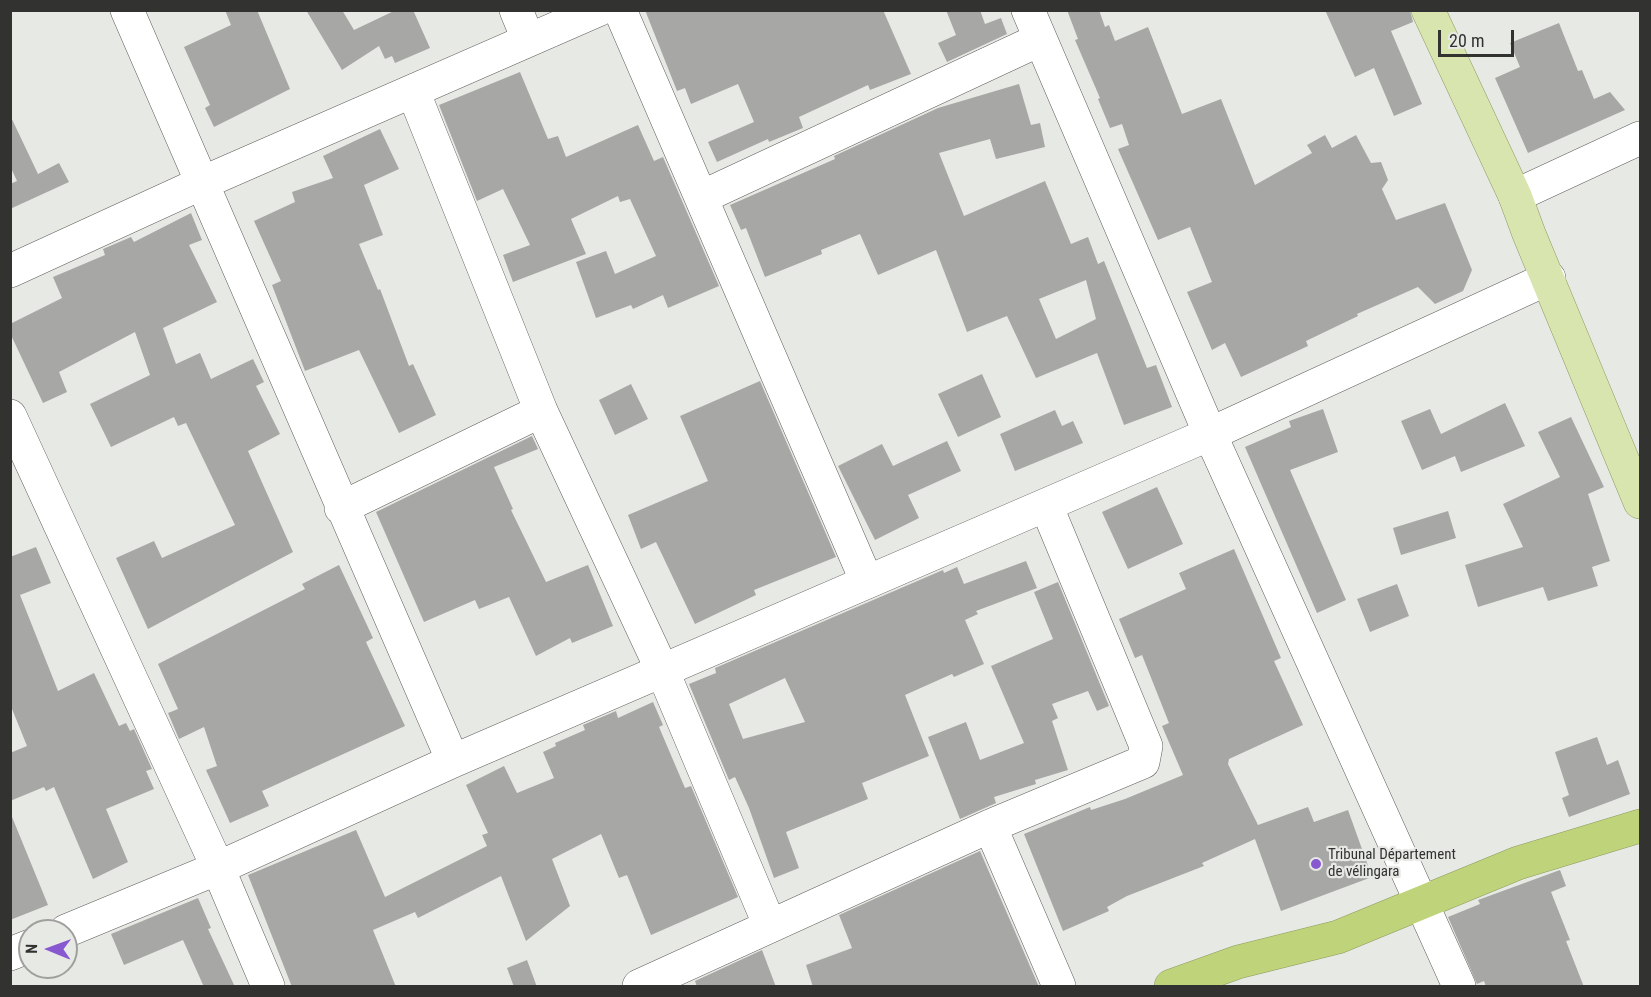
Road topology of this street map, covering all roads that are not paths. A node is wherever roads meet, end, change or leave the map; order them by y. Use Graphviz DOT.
graph roads {
  1 [pos="128,10"];
  2 [pos="598,10"];
  3 [pos="620,10"];
  4 [pos="1028,10"];
  5 [pos="1428,10"];
  6 [pos="522,25"];
  7 [pos="1039,40"];
  8 [pos="413,91"];
  9 [pos="1641,138"];
  10 [pos="202,183"];
  11 [pos="1515,196"];
  12 [pos="702,197"];
  13 [pos="10,272"];
  14 [pos="1549,278"];
  15 [pos="541,411"];
  16 [pos="10,416"];
  17 [pos="1210,434"];
  18 [pos="1641,502"];
  19 [pos="1046,505"];
  20 [pos="341,508"];
  21 [pos="867,582"];
  22 [pos="663,672"];
  23 [pos="453,761"];
  24 [pos="990,826"];
  25 [pos="1641,826"];
  26 [pos="218,868"];
  27 [pos="1420,902"];
  28 [pos="78,926"];
  29 [pos="770,926"];
  30 [pos="653,984"];
  31 [pos="268,987"];
  32 [pos="1059,987"];
  33 [pos="1171,987"];
  34 [pos="1460,987"];
  1 -- 10 [label="street"];
  2 -- 6 [label="street"];
  3 -- 12 [label="street"];
  4 -- 7 [label="street"];
  5 -- 11 [label="main road"];
  6 -- 8 [label="street"];
  7 -- 12 [label="street"];
  7 -- 17 [label="street"];
  8 -- 10 [label="street"];
  8 -- 15 [label="street"];
  9 -- 11 [label="street"];
  10 -- 13 [label="street"];
  10 -- 20 [label="street"];
  11 -- 14 [label="main road"];
  12 -- 21 [label="street"];
  14 -- 17 [label="street"];
  14 -- 18 [label="main road"];
  15 -- 20 [label="street"];
  15 -- 22 [label="street"];
  16 -- 26 [label="street"];
  17 -- 19 [label="street"];
  17 -- 27 [label="street"];
  19 -- 21 [label="street"];
  19 -- 24 [label="street"];
  20 -- 23 [label="street"];
  21 -- 22 [label="street"];
  22 -- 23 [label="street"];
  22 -- 29 [label="street"];
  23 -- 26 [label="street"];
  24 -- 29 [label="street"];
  24 -- 32 [label="street"];
  25 -- 27 [label="highway"];
  26 -- 28 [label="street"];
  26 -- 31 [label="street"];
  27 -- 33 [label="highway"];
  27 -- 34 [label="street"];
  29 -- 30 [label="street"];
}
